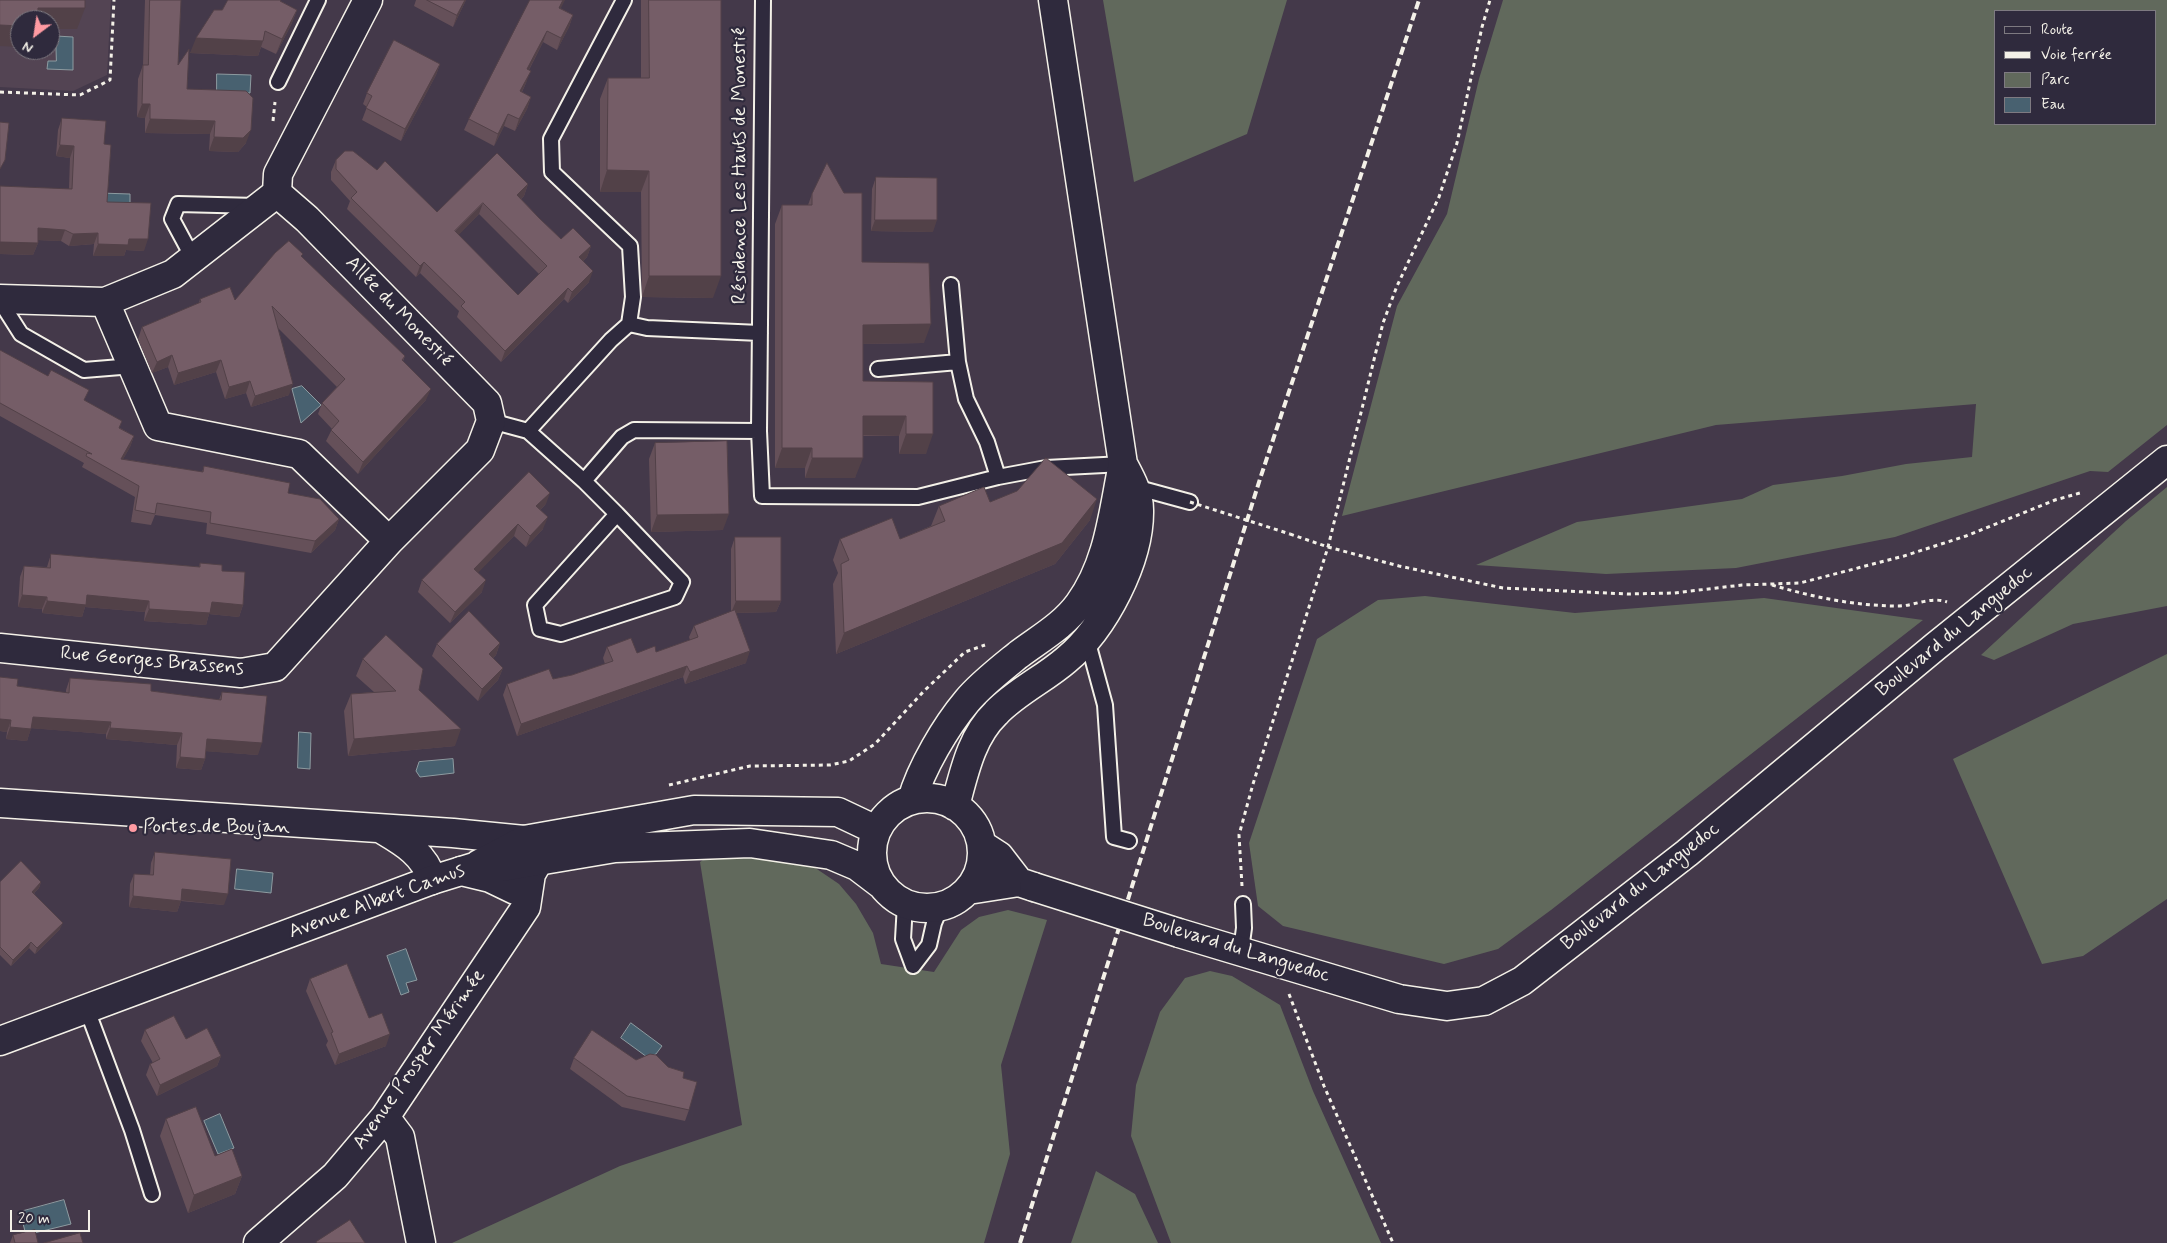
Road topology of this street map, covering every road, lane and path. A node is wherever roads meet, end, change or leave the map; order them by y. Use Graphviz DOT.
graph roads {
  1 [pos="114,0"];
  2 [pos="318,0"];
  3 [pos="368,0"];
  4 [pos="624,0"];
  5 [pos="763,0"];
  6 [pos="1053,0"];
  7 [pos="1490,0"];
  8 [pos="278,82"];
  9 [pos="0,92"];
  10 [pos="268,200"];
  11 [pos="193,258"];
  12 [pos="951,285"];
  13 [pos="0,300"];
  14 [pos="105,302"];
  15 [pos="629,324"];
  16 [pos="760,333"];
  17 [pos="958,362"];
  18 [pos="133,366"];
  19 [pos="878,369"];
  20 [pos="491,421"];
  21 [pos="528,431"];
  22 [pos="759,431"];
  23 [pos="2167,460"];
  24 [pos="1129,476"];
  25 [pos="998,477"];
  26 [pos="584,481"];
  27 [pos="1190,502"];
  28 [pos="2114,504"];
  29 [pos="617,514"];
  30 [pos="389,541"];
  31 [pos="1328,547"];
  32 [pos="1769,584"];
  33 [pos="1975,615"];
  34 [pos="1086,639"];
  35 [pos="0,648"];
  36 [pos="1017,656"];
  37 [pos="663,786"];
  38 [pos="912,800"];
  39 [pos="0,803"];
  40 [pos="955,806"];
  41 [pos="382,830"];
  42 [pos="876,830"];
  43 [pos="453,833"];
  44 [pos="1129,841"];
  45 [pos="982,845"];
  46 [pos="531,850"];
  47 [pos="482,865"];
  48 [pos="432,880"];
  49 [pos="1027,884"];
  50 [pos="882,885"];
  51 [pos="968,890"];
  52 [pos="520,899"];
  53 [pos="905,904"];
  54 [pos="1243,904"];
  55 [pos="941,906"];
  56 [pos="1241,950"];
  57 [pos="1271,960"];
  58 [pos="86,1008"];
  59 [pos="0,1041"];
  60 [pos="385,1117"];
  61 [pos="152,1194"];
  62 [pos="258,1243"];
  63 [pos="421,1243"];
  64 [pos="1393,1243"];
  1 -- 9 [label="path"];
  2 -- 8 [label="lane"];
  3 -- 10 [label="street"];
  4 -- 15 [label="lane"];
  5 -- 16 [label="lane, Résidence Les Hauts de Monestié"];
  6 -- 24 [label="street"];
  7 -- 31 [label="path"];
  10 -- 11 [label="street"];
  10 -- 11 [label="lane"];
  10 -- 20 [label="street, Allée du Monestié"];
  11 -- 14 [label="street"];
  12 -- 17 [label="lane"];
  13 -- 14 [label="street"];
  13 -- 18 [label="lane"];
  14 -- 18 [label="street"];
  15 -- 16 [label="lane, Résidence Les Hauts de Monestié"];
  15 -- 21 [label="lane"];
  16 -- 22 [label="lane, Résidence Les Hauts de Monestié"];
  17 -- 19 [label="lane"];
  17 -- 25 [label="lane"];
  18 -- 30 [label="street"];
  20 -- 21 [label="lane"];
  20 -- 30 [label="street"];
  21 -- 26 [label="lane"];
  22 -- 25 [label="lane, Résidence Les Hauts de Monestié"];
  22 -- 26 [label="lane"];
  23 -- 28 [label="street, Boulevard du Languedoc"];
  24 -- 25 [label="lane, Résidence Les Hauts de Monestié"];
  24 -- 27 [label="lane, Résidence Les Hauts de Monestié"];
  24 -- 34 [label="street"];
  24 -- 36 [label="street"];
  26 -- 29 [label="lane"];
  27 -- 31 [label="path, bridge"];
  28 -- 32 [label="path"];
  28 -- 33 [label="street, Boulevard du Languedoc"];
  29 -- 29 [label="lane"];
  30 -- 35 [label="street, Rue Georges Brassens"];
  31 -- 32 [label="path"];
  31 -- 54 [label="path"];
  32 -- 33 [label="path"];
  33 -- 57 [label="street, Boulevard du Languedoc"];
  34 -- 40 [label="street"];
  34 -- 44 [label="lane"];
  36 -- 37 [label="path"];
  36 -- 38 [label="street"];
  38 -- 40 [label="street"];
  38 -- 42 [label="street"];
  39 -- 41 [label="street"];
  40 -- 45 [label="street"];
  41 -- 43 [label="street"];
  41 -- 48 [label="street"];
  42 -- 46 [label="street"];
  42 -- 50 [label="street"];
  43 -- 46 [label="street"];
  43 -- 47 [label="street"];
  45 -- 49 [label="street"];
  45 -- 51 [label="street"];
  46 -- 47 [label="street, Avenue Albert Camus"];
  46 -- 50 [label="street, Avenue Albert Camus"];
  46 -- 52 [label="street, Avenue Prosper Mérimée"];
  47 -- 48 [label="street, Avenue Albert Camus"];
  47 -- 52 [label="street"];
  47 -- 52 [label="street"];
  48 -- 58 [label="street, Avenue Albert Camus"];
  49 -- 51 [label="street, Boulevard du Languedoc"];
  49 -- 56 [label="street, Boulevard du Languedoc, bridge"];
  50 -- 53 [label="street"];
  51 -- 55 [label="street"];
  52 -- 60 [label="street, Avenue Prosper Mérimée"];
  53 -- 55 [label="street"];
  53 -- 55 [label="lane"];
  54 -- 56 [label="lane"];
  56 -- 57 [label="street, Boulevard du Languedoc"];
  57 -- 64 [label="path"];
  58 -- 59 [label="street, Avenue Albert Camus"];
  58 -- 61 [label="lane"];
  60 -- 62 [label="street, Avenue Prosper Mérimée"];
  60 -- 63 [label="street"];
}
